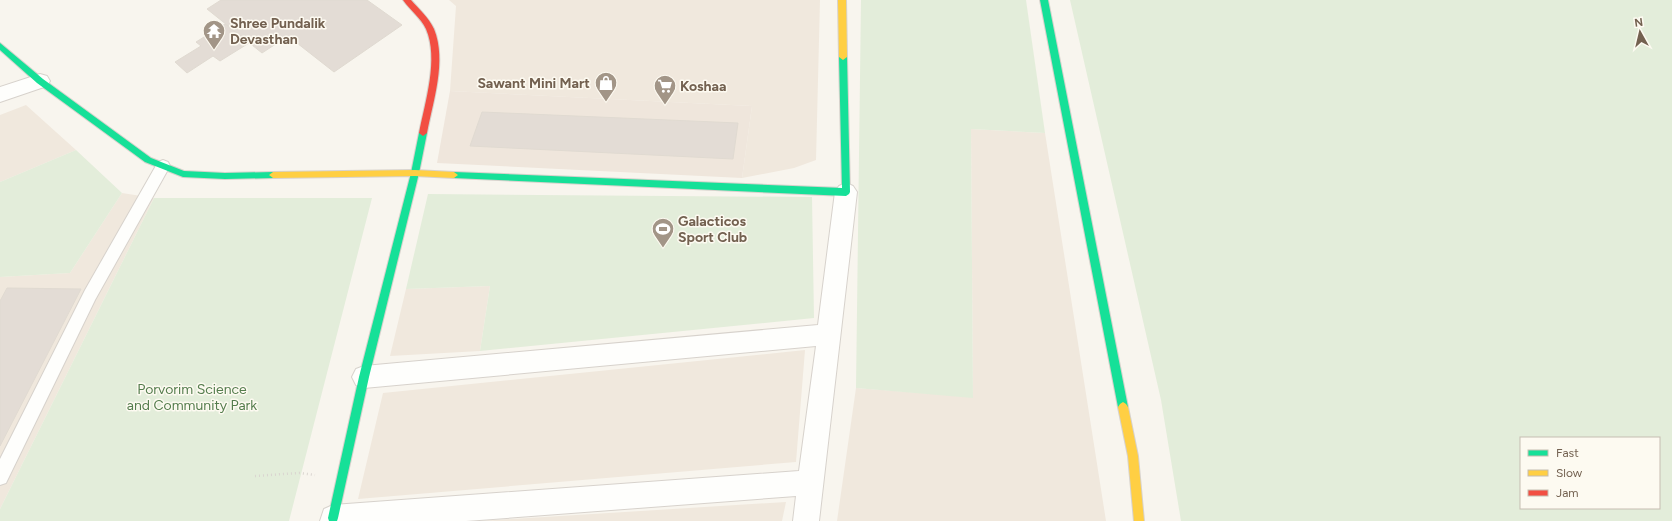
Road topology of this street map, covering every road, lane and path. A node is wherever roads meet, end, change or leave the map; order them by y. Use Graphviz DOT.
graph roads {
  1 [pos="407,0"];
  2 [pos="842,0"];
  3 [pos="1044,0"];
  4 [pos="0,46"];
  5 [pos="40,81"];
  6 [pos="0,95"];
  7 [pos="163,166"];
  8 [pos="415,174"];
  9 [pos="846,192"];
  10 [pos="829,334"];
  11 [pos="364,377"];
  12 [pos="255,476"];
  13 [pos="0,477"];
  14 [pos="342,477"];
  15 [pos="811,483"];
  16 [pos="333,520"];
  17 [pos="806,521"];
  18 [pos="1139,521"];
  1 -- 8 [label="street"];
  2 -- 9 [label="street"];
  3 -- 18 [label="street"];
  4 -- 5 [label="street"];
  5 -- 6 [label="street"];
  5 -- 7 [label="street"];
  7 -- 8 [label="street"];
  7 -- 13 [label="lane"];
  8 -- 9 [label="street"];
  8 -- 11 [label="street"];
  9 -- 10 [label="street"];
  10 -- 11 [label="street"];
  10 -- 15 [label="street"];
  11 -- 14 [label="street"];
  12 -- 14 [label="path"];
  14 -- 16 [label="street"];
  15 -- 16 [label="street"];
  15 -- 17 [label="street"];
}
